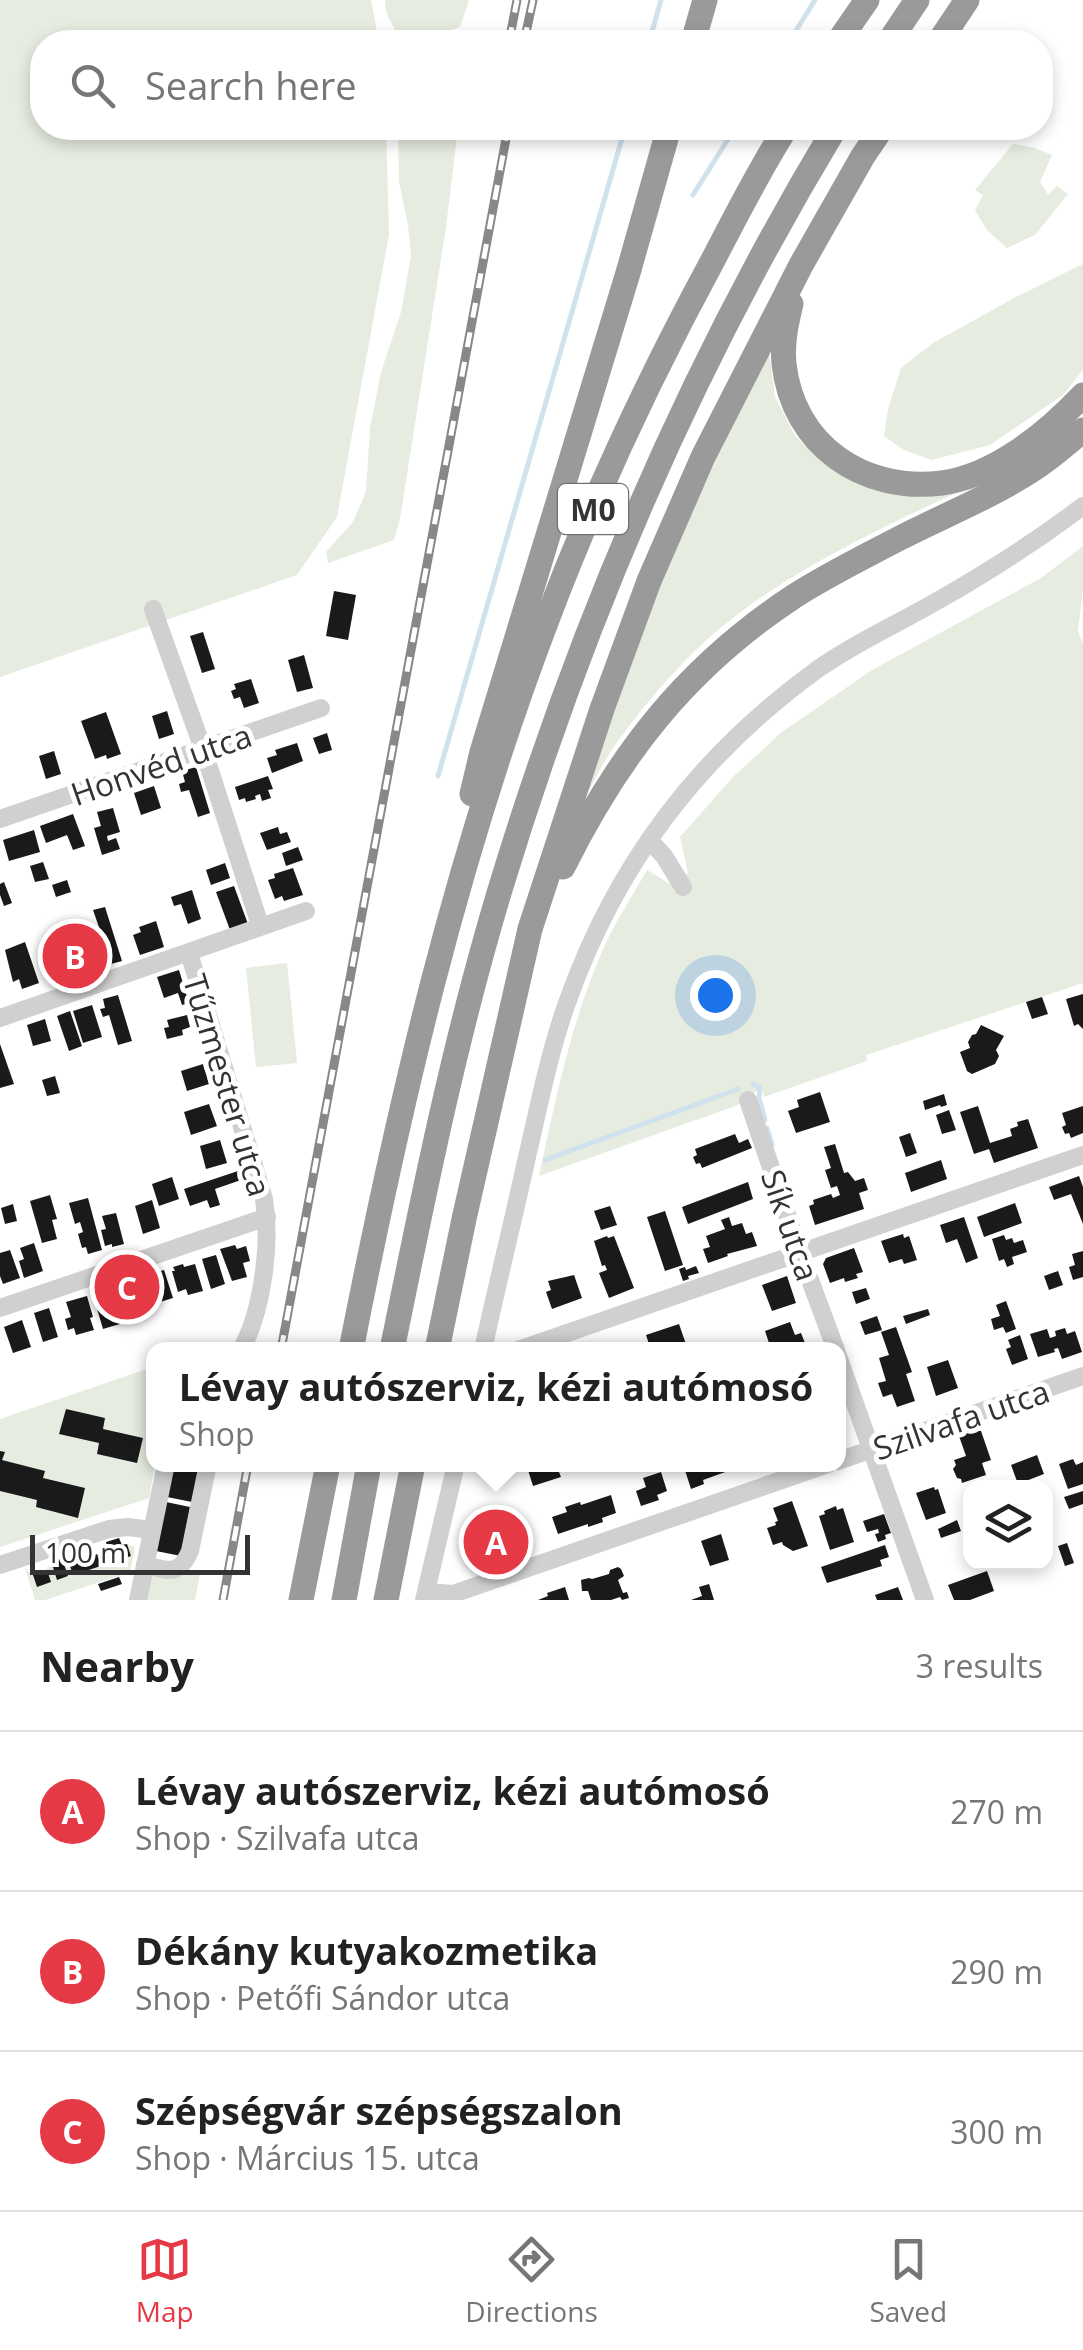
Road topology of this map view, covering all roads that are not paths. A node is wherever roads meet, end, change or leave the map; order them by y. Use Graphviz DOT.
graph roads {
  1 [pos="704,0"];
  2 [pos="867,0"];
  3 [pos="916,0"];
  4 [pos="967,0"];
  5 [pos="695,30"];
  6 [pos="846,30"];
  7 [pos="897,30"];
  8 [pos="947,30"];
  9 [pos="666,140"];
  10 [pos="779,140"];
  11 [pos="827,140"];
  12 [pos="874,140"];
  13 [pos="802,265"];
  14 [pos="1083,395"];
  15 [pos="1083,430"];
  16 [pos="1083,506"];
  17 [pos="154,609"];
  18 [pos="321,708"];
  19 [pos="203,749"];
  20 [pos="0,819"];
  21 [pos="649,840"];
  22 [pos="683,887"];
  23 [pos="454,905"];
  24 [pos="306,911"];
  25 [pos="260,925"];
  26 [pos="189,953"];
  27 [pos="510,1008"];
  28 [pos="0,1018"];
  29 [pos="748,1100"];
  30 [pos="1083,1155"];
  31 [pos="267,1217"];
  32 [pos="800,1253"];
  33 [pos="0,1308"];
  34 [pos="244,1342"];
  35 [pos="352,1342"];
  36 [pos="394,1342"];
  37 [pos="439,1342"];
  38 [pos="485,1342"];
  39 [pos="541,1342"];
  40 [pos="833,1342"];
  41 [pos="846,1376"];
  42 [pos="1083,1376"];
  43 [pos="874,1449"];
  44 [pos="846,1458"];
  45 [pos="164,1472"];
  46 [pos="206,1472"];
  47 [pos="326,1472"];
  48 [pos="368,1472"];
  49 [pos="412,1472"];
  50 [pos="454,1472"];
  51 [pos="805,1472"];
  52 [pos="152,1530"];
  53 [pos="0,1565"];
  54 [pos="145,1565"];
  55 [pos="425,1596"];
  56 [pos="138,1600"];
  57 [pos="301,1600"];
  58 [pos="344,1600"];
  59 [pos="386,1600"];
  60 [pos="925,1600"];
  1 -- 5 [label="highway"];
  2 -- 6 [label="highway"];
  3 -- 7 [label="highway"];
  4 -- 8 [label="highway"];
  9 -- 23 [label="highway"];
  10 -- 23 [label="highway, M0"];
  11 -- 36 [label="highway, M0"];
  12 -- 13 [label="highway"];
  13 -- 14 [label="highway"];
  13 -- 27 [label="highway"];
  15 -- 27 [label="highway"];
  16 -- 21 [label="street"];
  17 -- 19 [label="street"];
  18 -- 19 [label="street, Honvéd utca"];
  19 -- 20 [label="street, Honvéd utca"];
  19 -- 25 [label="street"];
  21 -- 22 [label="street"];
  21 -- 38 [label="street"];
  23 -- 35 [label="highway, M0"];
  24 -- 25 [label="street"];
  25 -- 26 [label="street"];
  26 -- 28 [label="street"];
  26 -- 31 [label="street, Tűzmester utca"];
  27 -- 37 [label="highway"];
  29 -- 32 [label="street, Sík utca"];
  30 -- 32 [label="street"];
  31 -- 33 [label="street"];
  31 -- 34 [label="street, Tűzmester utca"];
  32 -- 39 [label="street"];
  32 -- 40 [label="street, Sík utca"];
  41 -- 43 [label="street, Sík utca"];
  42 -- 43 [label="street, Szilvafa utca"];
  43 -- 44 [label="street, Szilvafa utca"];
  43 -- 60 [label="street, Sík utca"];
  45 -- 52 [label="street"];
  46 -- 54 [label="street"];
  47 -- 57 [label="highway"];
  48 -- 58 [label="highway"];
  49 -- 59 [label="highway"];
  50 -- 55 [label="street"];
  51 -- 55 [label="street"];
  52 -- 53 [label="street"];
  52 -- 54 [label="street"];
  54 -- 56 [label="street"];
}
